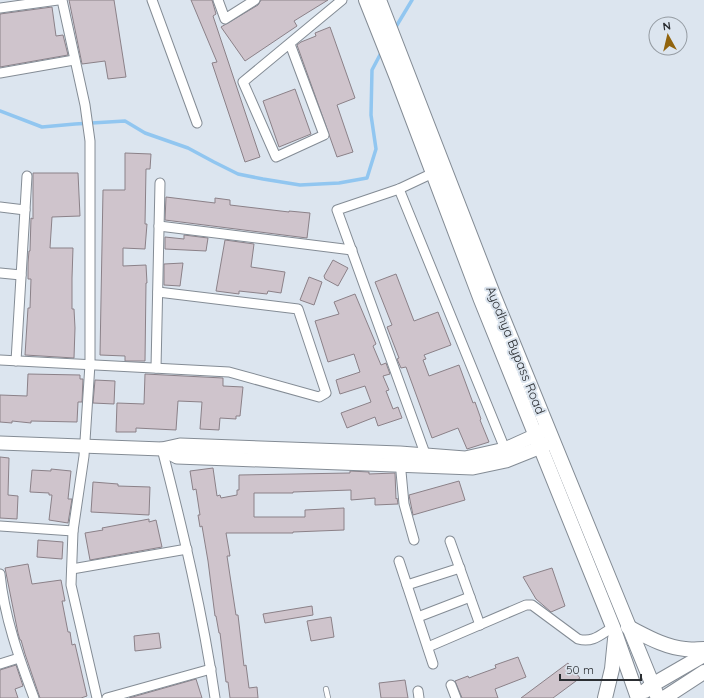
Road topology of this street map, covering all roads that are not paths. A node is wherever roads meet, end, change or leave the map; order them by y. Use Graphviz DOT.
graph roads {
  1 [pos="58,0"];
  2 [pos="62,0"];
  3 [pos="152,0"];
  4 [pos="218,0"];
  5 [pos="255,0"];
  6 [pos="342,0"];
  7 [pos="374,3"];
  8 [pos="0,8"];
  9 [pos="290,44"];
  10 [pos="74,60"];
  11 [pos="0,73"];
  12 [pos="402,74"];
  13 [pos="197,123"];
  14 [pos="433,173"];
  15 [pos="27,176"];
  16 [pos="160,183"];
  17 [pos="399,189"];
  18 [pos="0,207"];
  19 [pos="24,210"];
  20 [pos="159,226"];
  21 [pos="352,250"];
  22 [pos="0,273"];
  23 [pos="21,275"];
  24 [pos="158,292"];
  25 [pos="0,360"];
  26 [pos="16,361"];
  27 [pos="90,364"];
  28 [pos="156,368"];
  29 [pos="544,438"];
  30 [pos="0,443"];
  31 [pos="84,446"];
  32 [pos="162,449"];
  33 [pos="505,455"];
  34 [pos="400,459"];
  35 [pos="428,460"];
  36 [pos="0,526"];
  37 [pos="74,531"];
  38 [pos="414,540"];
  39 [pos="450,541"];
  40 [pos="187,549"];
  41 [pos="399,561"];
  42 [pos="460,568"];
  43 [pos="72,569"];
  44 [pos="0,574"];
  45 [pos="407,585"];
  46 [pos="1,590"];
  47 [pos="470,597"];
  48 [pos="418,618"];
  49 [pos="480,625"];
  50 [pos="628,627"];
  51 [pos="614,631"];
  52 [pos="428,647"];
  53 [pos="704,649"];
  54 [pos="704,655"];
  55 [pos="19,658"];
  56 [pos="0,664"];
  57 [pos="433,664"];
  58 [pos="211,669"];
  59 [pos="704,672"];
  60 [pos="451,685"];
  61 [pos="652,685"];
  62 [pos="326,689"];
  63 [pos="34,698"];
  64 [pos="97,698"];
  65 [pos="106,698"];
  66 [pos="215,698"];
  67 [pos="328,698"];
  68 [pos="456,698"];
  69 [pos="606,698"];
  70 [pos="637,698"];
  71 [pos="658,698"];
  72 [pos="664,698"];
  1 -- 8 [label="street"];
  2 -- 10 [label="street"];
  3 -- 13 [label="street"];
  4 -- 5 [label="street"];
  6 -- 9 [label="street"];
  7 -- 12 [label="main road, Ayodhya Bypass Road"];
  9 -- 9 [label="street"];
  10 -- 11 [label="street"];
  10 -- 27 [label="street"];
  12 -- 14 [label="main road, Ayodhya Bypass Road"];
  12 -- 29 [label="main road, Ayodhya Bypass Road"];
  14 -- 17 [label="street"];
  14 -- 29 [label="main road, Ayodhya Bypass Road"];
  15 -- 19 [label="street"];
  16 -- 20 [label="street"];
  17 -- 21 [label="street"];
  17 -- 33 [label="street"];
  18 -- 19 [label="street"];
  19 -- 23 [label="street"];
  20 -- 21 [label="street"];
  20 -- 24 [label="street"];
  21 -- 35 [label="street"];
  22 -- 23 [label="street"];
  23 -- 26 [label="street"];
  24 -- 28 [label="street"];
  24 -- 28 [label="street"];
  25 -- 26 [label="street"];
  26 -- 27 [label="street"];
  27 -- 28 [label="street"];
  27 -- 31 [label="street"];
  29 -- 33 [label="street"];
  29 -- 50 [label="main road, Ayodhya Bypass Road"];
  29 -- 51 [label="main road, Ayodhya Bypass Road"];
  30 -- 31 [label="street"];
  31 -- 32 [label="street"];
  31 -- 37 [label="street"];
  32 -- 34 [label="street"];
  32 -- 40 [label="street"];
  33 -- 35 [label="street"];
  34 -- 35 [label="street"];
  34 -- 38 [label="street"];
  36 -- 37 [label="street"];
  37 -- 43 [label="street"];
  39 -- 42 [label="street"];
  40 -- 43 [label="street"];
  40 -- 58 [label="street"];
  41 -- 45 [label="street"];
  42 -- 45 [label="street"];
  42 -- 47 [label="street"];
  43 -- 64 [label="street"];
  44 -- 46 [label="street"];
  45 -- 48 [label="street"];
  46 -- 55 [label="street"];
  47 -- 48 [label="street"];
  47 -- 49 [label="street"];
  48 -- 52 [label="street"];
  49 -- 51 [label="street"];
  49 -- 52 [label="street"];
  50 -- 53 [label="main road"];
  50 -- 61 [label="main road, Ayodhya Bypass Road"];
  51 -- 69 [label="main road"];
  51 -- 70 [label="main road, Ayodhya Bypass Road"];
  52 -- 57 [label="street"];
  54 -- 61 [label="main road"];
  55 -- 56 [label="street"];
  55 -- 63 [label="street"];
  58 -- 65 [label="street"];
  58 -- 66 [label="street"];
  59 -- 72 [label="main road"];
  60 -- 68 [label="street"];
  61 -- 70 [label="main road"];
  61 -- 71 [label="main road, Ayodhya Bypass Road"];
  62 -- 67 [label="lane"];
}
